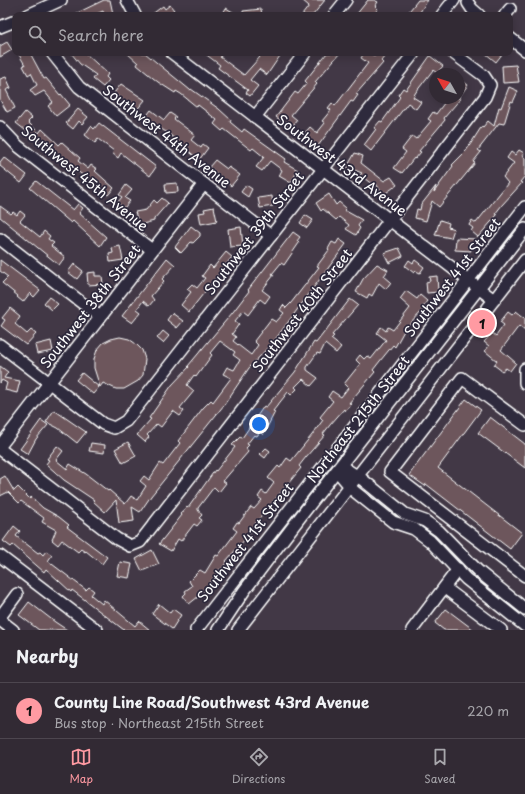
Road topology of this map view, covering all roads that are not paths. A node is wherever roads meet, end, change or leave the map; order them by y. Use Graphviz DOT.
graph roads {
  1 [pos="61,0"];
  2 [pos="127,0"];
  3 [pos="346,0"];
  4 [pos="454,0"];
  5 [pos="468,1"];
  6 [pos="37,12"];
  7 [pos="133,12"];
  8 [pos="336,12"];
  9 [pos="444,12"];
  10 [pos="476,12"];
  11 [pos="12,22"];
  12 [pos="0,27"];
  13 [pos="513,40"];
  14 [pos="525,50"];
  15 [pos="54,56"];
  16 [pos="176,56"];
  17 [pos="303,56"];
  18 [pos="412,56"];
  19 [pos="457,56"];
  20 [pos="255,117"];
  21 [pos="0,127"];
  22 [pos="324,170"];
  23 [pos="204,184"];
  24 [pos="525,207"];
  25 [pos="391,221"];
  26 [pos="525,229"];
  27 [pos="271,236"];
  28 [pos="0,239"];
  29 [pos="152,250"];
  30 [pos="525,260"];
  31 [pos="468,280"];
  32 [pos="479,288"];
  33 [pos="494,300"];
  34 [pos="100,317"];
  35 [pos="0,345"];
  36 [pos="525,370"];
  37 [pos="50,382"];
  38 [pos="525,383"];
  39 [pos="525,425"];
  40 [pos="0,446"];
  41 [pos="0,449"];
  42 [pos="339,468"];
  43 [pos="357,476"];
  44 [pos="349,486"];
  45 [pos="291,508"];
  46 [pos="301,516"];
  47 [pos="444,536"];
  48 [pos="435,547"];
  49 [pos="0,556"];
  50 [pos="458,569"];
  51 [pos="525,576"];
  52 [pos="445,588"];
  53 [pos="17,594"];
  54 [pos="525,609"];
  55 [pos="0,618"];
  56 [pos="525,626"];
  57 [pos="13,630"];
  58 [pos="98,630"];
  59 [pos="196,630"];
  60 [pos="218,630"];
  61 [pos="238,630"];
  62 [pos="412,630"];
  63 [pos="501,630"];
  1 -- 6 [label="street"];
  2 -- 7 [label="street"];
  3 -- 8 [label="street"];
  4 -- 9 [label="street"];
  5 -- 10 [label="street"];
  11 -- 12 [label="street"];
  13 -- 14 [label="street"];
  15 -- 23 [label="street, Southwest 44th Avenue"];
  16 -- 20 [label="street, Southwest 43rd Avenue"];
  17 -- 20 [label="street"];
  18 -- 22 [label="street, Southwest 39th Street"];
  19 -- 25 [label="street, Southwest 40th Street"];
  20 -- 22 [label="street, Southwest 43rd Avenue"];
  21 -- 29 [label="street, Southwest 45th Avenue"];
  22 -- 25 [label="street, Southwest 43rd Avenue"];
  22 -- 27 [label="street, Southwest 39th Street"];
  23 -- 27 [label="street, Southwest 44th Avenue"];
  23 -- 29 [label="street, Southwest 38th Street"];
  24 -- 31 [label="street, Southwest 41st Street"];
  25 -- 31 [label="street, Southwest 43rd Avenue"];
  25 -- 41 [label="street, Southwest 40th Street"];
  26 -- 32 [label="street, Northeast 215th Street"];
  27 -- 37 [label="street, Southwest 39th Street"];
  28 -- 34 [label="street"];
  29 -- 34 [label="street, Southwest 38th Street"];
  30 -- 33 [label="street"];
  31 -- 32 [label="street, Southwest 43rd Avenue"];
  31 -- 45 [label="street, Southwest 41st Street"];
  32 -- 33 [label="street, Southwest 43rd Avenue"];
  32 -- 42 [label="street, Northeast 215th Street"];
  33 -- 43 [label="street"];
  34 -- 37 [label="street, Southwest 38th Street"];
  35 -- 37 [label="street"];
  36 -- 38 [label="street"];
  37 -- 40 [label="street, Southwest 38th Street"];
  39 -- 51 [label="street"];
  42 -- 43 [label="street"];
  42 -- 44 [label="street"];
  42 -- 46 [label="street, Northeast 215th Street"];
  43 -- 44 [label="street"];
  43 -- 47 [label="street"];
  44 -- 48 [label="street"];
  44 -- 61 [label="street"];
  45 -- 46 [label="street"];
  45 -- 59 [label="street, Southwest 41st Street"];
  46 -- 60 [label="street, Northeast 215th Street"];
  47 -- 48 [label="street"];
  47 -- 54 [label="street"];
  48 -- 50 [label="street"];
  49 -- 58 [label="street"];
  50 -- 52 [label="street"];
  50 -- 56 [label="street"];
  52 -- 62 [label="street"];
  52 -- 63 [label="street"];
  53 -- 55 [label="street"];
  55 -- 57 [label="street"];
}
